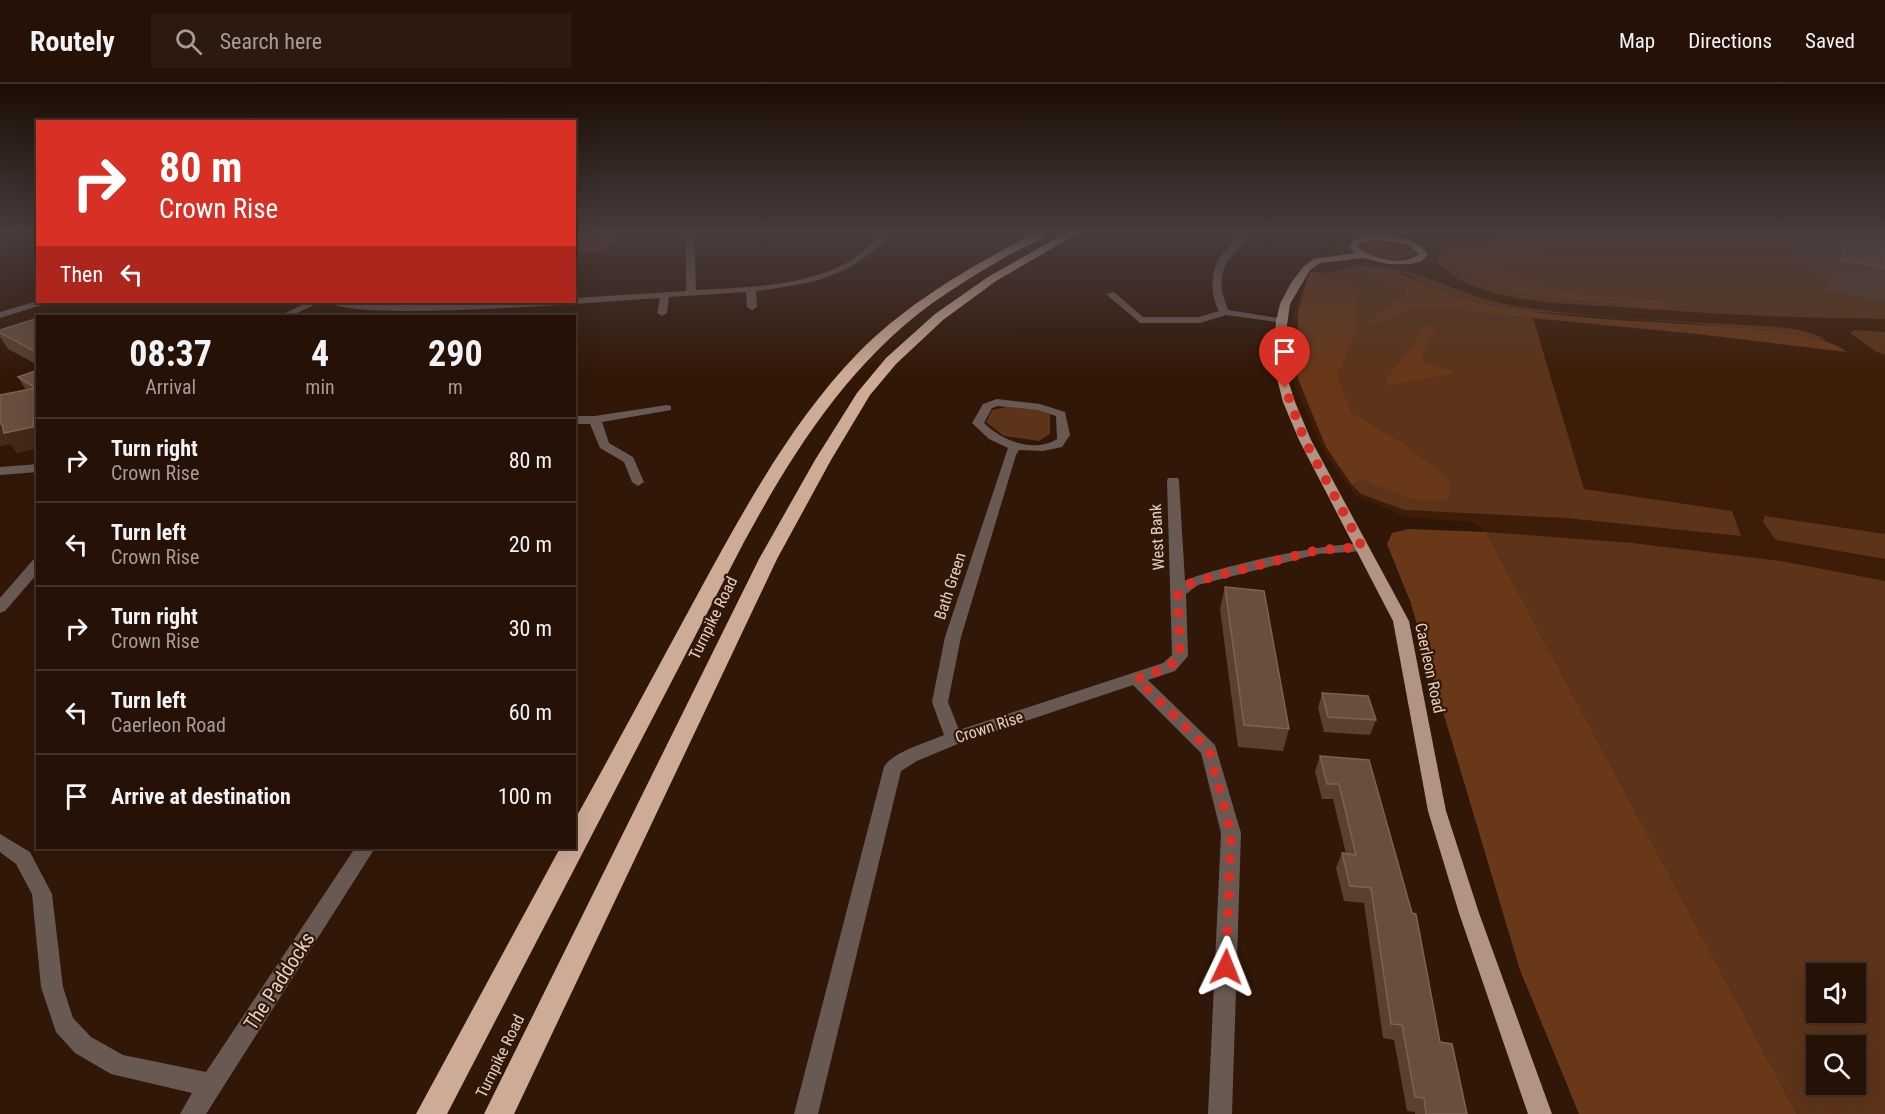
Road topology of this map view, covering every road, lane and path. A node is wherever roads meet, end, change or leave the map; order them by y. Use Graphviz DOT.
graph roads {
  1 [pos="691,279"];
  2 [pos="808,279"];
  3 [pos="961,279"];
  4 [pos="992,279"];
  5 [pos="1218,279"];
  6 [pos="1300,279"];
  7 [pos="751,289"];
  8 [pos="691,294"];
  9 [pos="1111,294"];
  10 [pos="665,295"];
  11 [pos="42,303"];
  12 [pos="313,303"];
  13 [pos="340,303"];
  14 [pos="541,303"];
  15 [pos="576,303"];
  16 [pos="488,306"];
  17 [pos="752,307"];
  18 [pos="398,312"];
  19 [pos="1225,312"];
  20 [pos="662,313"];
  21 [pos="0,315"];
  22 [pos="286,315"];
  23 [pos="484,315"];
  24 [pos="1281,321"];
  25 [pos="667,408"];
  26 [pos="576,420"];
  27 [pos="595,420"];
  28 [pos="1015,446"];
  29 [pos="36,468"];
  30 [pos="0,471"];
  31 [pos="1173,481"];
  32 [pos="638,482"];
  33 [pos="1362,547"];
  34 [pos="36,565"];
  35 [pos="1178,592"];
  36 [pos="2,604"];
  37 [pos="1137,679"];
  38 [pos="954,738"];
  39 [pos="576,840"];
  40 [pos="0,842"];
  41 [pos="364,849"];
  42 [pos="571,849"];
  43 [pos="211,1085"];
  44 [pos="192,1114"];
  45 [pos="431,1114"];
  46 [pos="499,1114"];
  47 [pos="806,1114"];
  48 [pos="1220,1114"];
  49 [pos="1540,1114"];
  1 -- 8 [label="street"];
  2 -- 7 [label="street"];
  3 -- 39 [label="highway, Turnpike Road"];
  4 -- 46 [label="highway, Turnpike Road"];
  5 -- 19 [label="street"];
  6 -- 24 [label="main road, Caerleon Road"];
  7 -- 8 [label="street"];
  7 -- 17 [label="street"];
  8 -- 10 [label="street"];
  9 -- 19 [label="street"];
  10 -- 15 [label="street"];
  10 -- 20 [label="street"];
  11 -- 21 [label="street"];
  12 -- 22 [label="street"];
  13 -- 18 [label="street"];
  14 -- 16 [label="street"];
  16 -- 18 [label="street"];
  16 -- 23 [label="street"];
  19 -- 24 [label="street"];
  24 -- 33 [label="main road, Caerleon Road"];
  25 -- 27 [label="street"];
  26 -- 27 [label="street"];
  27 -- 32 [label="street"];
  28 -- 28 [label="street"];
  28 -- 38 [label="street, Bath Green"];
  29 -- 30 [label="street"];
  31 -- 35 [label="street, West Bank"];
  33 -- 35 [label="street"];
  33 -- 49 [label="main road, Caerleon Road"];
  34 -- 36 [label="street"];
  35 -- 37 [label="street, Crown Rise"];
  37 -- 38 [label="street, Crown Rise"];
  37 -- 48 [label="street"];
  38 -- 47 [label="street, Crown Rise"];
  40 -- 43 [label="street"];
  41 -- 43 [label="street, The Paddocks"];
  42 -- 45 [label="highway, Turnpike Road"];
  43 -- 44 [label="street, The Paddocks"];
}
